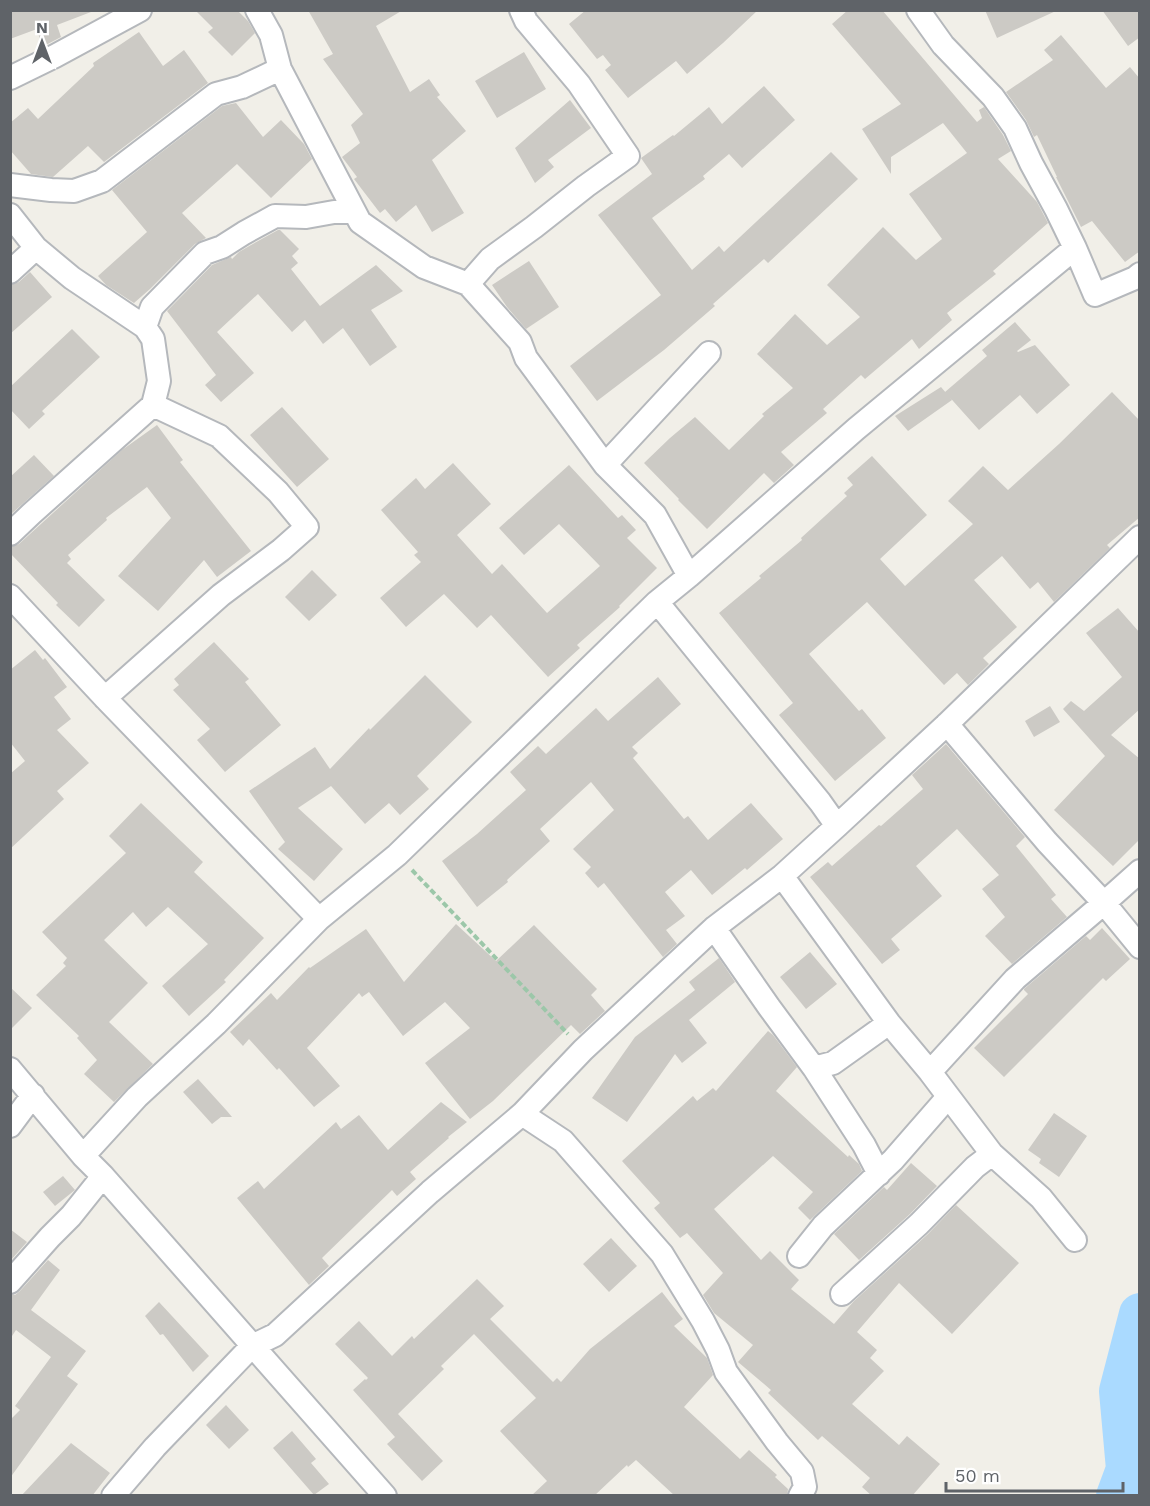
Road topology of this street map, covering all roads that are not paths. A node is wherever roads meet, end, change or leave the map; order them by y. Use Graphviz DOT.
graph roads {
  1 [pos="140,10"];
  2 [pos="257,10"];
  3 [pos="521,10"];
  4 [pos="918,10"];
  5 [pos="280,69"];
  6 [pos="10,78"];
  7 [pos="10,185"];
  8 [pos="354,212"];
  9 [pos="10,215"];
  10 [pos="36,248"];
  11 [pos="1075,248"];
  12 [pos="10,272"];
  13 [pos="1140,274"];
  14 [pos="468,284"];
  15 [pos="145,327"];
  16 [pos="709,353"];
  17 [pos="153,405"];
  18 [pos="605,465"];
  19 [pos="10,534"];
  20 [pos="1140,537"];
  21 [pos="689,576"];
  22 [pos="10,596"];
  23 [pos="657,602"];
  24 [pos="105,698"];
  25 [pos="947,724"];
  26 [pos="837,826"];
  27 [pos="1140,871"];
  28 [pos="782,876"];
  29 [pos="1104,903"];
  30 [pos="319,919"];
  31 [pos="714,928"];
  32 [pos="1140,947"];
  33 [pos="889,1023"];
  34 [pos="814,1068"];
  35 [pos="10,1069"];
  36 [pos="930,1072"];
  37 [pos="33,1095"];
  38 [pos="948,1097"];
  39 [pos="522,1114"];
  40 [pos="10,1126"];
  41 [pos="992,1154"];
  42 [pos="83,1156"];
  43 [pos="879,1174"];
  44 [pos="104,1176"];
  45 [pos="1075,1240"];
  46 [pos="799,1256"];
  47 [pos="10,1282"];
  48 [pos="842,1294"];
  49 [pos="252,1346"];
  50 [pos="373,1491"];
  51 [pos="113,1496"];
  52 [pos="800,1496"];
  1 -- 6 [label="street"];
  2 -- 5 [label="street"];
  3 -- 14 [label="street"];
  4 -- 11 [label="street"];
  5 -- 7 [label="street"];
  5 -- 8 [label="street"];
  8 -- 14 [label="street"];
  8 -- 15 [label="street"];
  9 -- 10 [label="street"];
  10 -- 12 [label="street"];
  10 -- 15 [label="street"];
  11 -- 13 [label="street"];
  11 -- 21 [label="street"];
  14 -- 18 [label="street"];
  15 -- 17 [label="street"];
  16 -- 18 [label="street"];
  17 -- 19 [label="street"];
  17 -- 24 [label="street"];
  18 -- 21 [label="street"];
  20 -- 25 [label="street"];
  21 -- 23 [label="street"];
  22 -- 24 [label="street"];
  23 -- 26 [label="street"];
  23 -- 30 [label="street"];
  24 -- 30 [label="street"];
  25 -- 26 [label="street"];
  25 -- 29 [label="street"];
  26 -- 28 [label="street"];
  27 -- 29 [label="street"];
  28 -- 31 [label="street"];
  28 -- 33 [label="street"];
  29 -- 32 [label="street"];
  29 -- 36 [label="street"];
  30 -- 42 [label="street"];
  31 -- 34 [label="street"];
  31 -- 39 [label="street"];
  33 -- 34 [label="street"];
  33 -- 36 [label="street"];
  34 -- 43 [label="street"];
  35 -- 37 [label="street"];
  36 -- 38 [label="street"];
  37 -- 40 [label="street"];
  37 -- 42 [label="street"];
  38 -- 41 [label="street"];
  38 -- 43 [label="street"];
  39 -- 49 [label="street"];
  39 -- 52 [label="street"];
  41 -- 45 [label="street"];
  41 -- 48 [label="street"];
  42 -- 44 [label="street"];
  43 -- 46 [label="street"];
  44 -- 47 [label="street"];
  44 -- 49 [label="street"];
  49 -- 50 [label="street"];
  49 -- 51 [label="street"];
}
